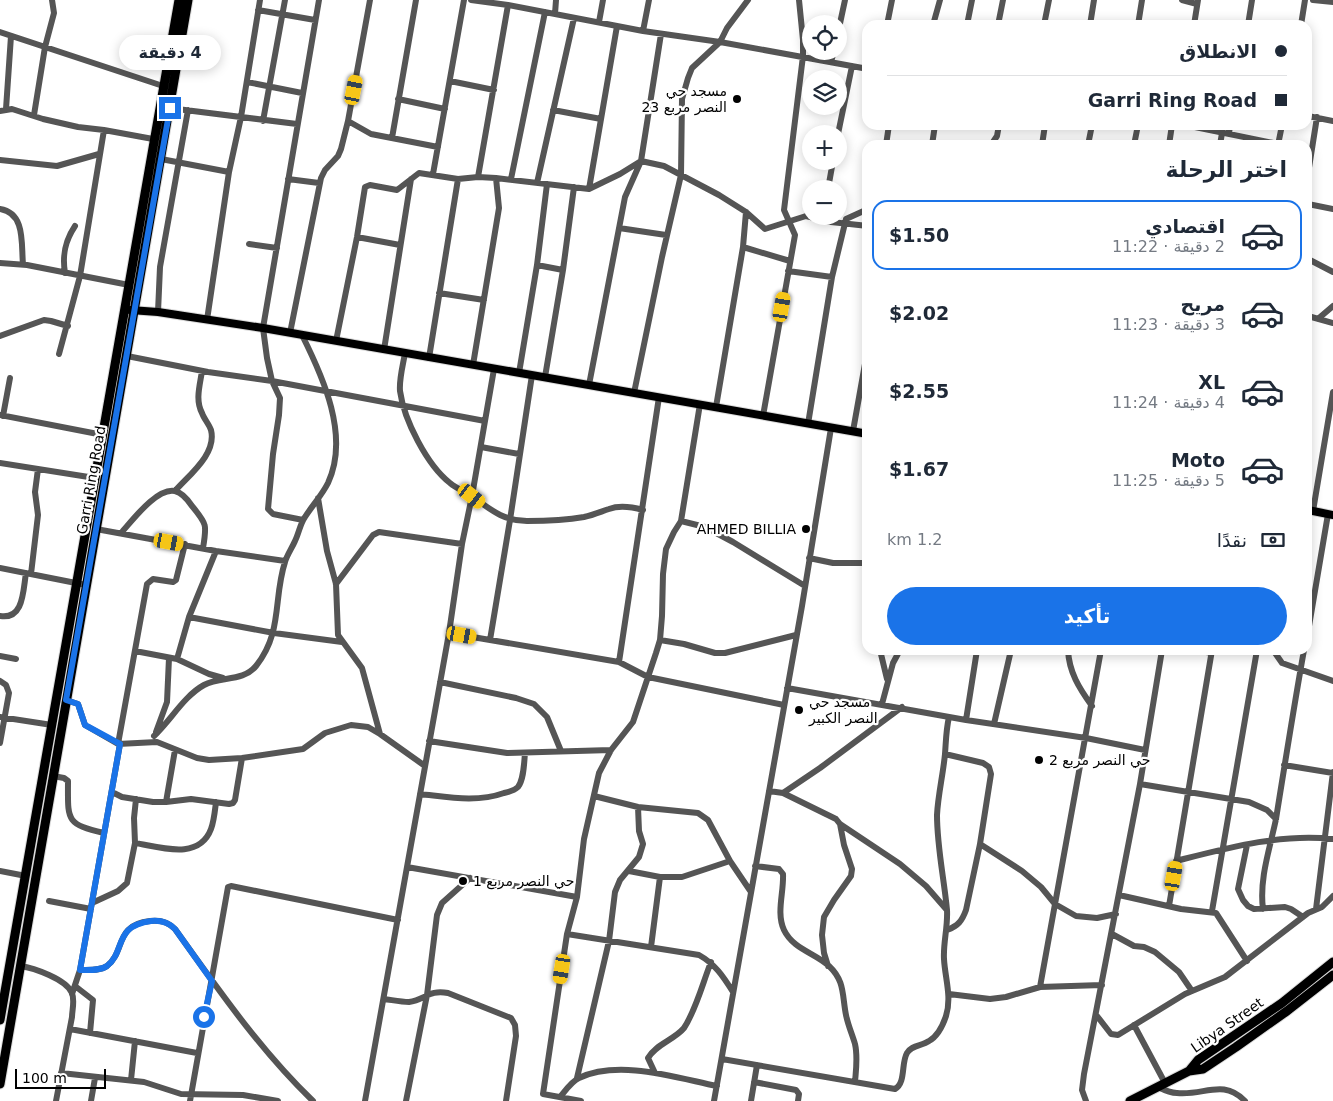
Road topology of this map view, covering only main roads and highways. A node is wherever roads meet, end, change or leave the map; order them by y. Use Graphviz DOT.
graph roads {
  1 [pos="179,0"];
  2 [pos="188,0"];
  3 [pos="125,310"];
  4 [pos="135,310"];
  5 [pos="862,433"];
  6 [pos="1312,511"];
  7 [pos="1331,514"];
  8 [pos="81,584"];
  9 [pos="1333,962"];
  10 [pos="1333,975"];
  11 [pos="3,981"];
  12 [pos="0,1020"];
  13 [pos="1189,1071"];
  14 [pos="0,1084"];
  15 [pos="1130,1101"];
  1 -- 3 [label="highway, Garri Ring Road"];
  2 -- 4 [label="highway, Garri Ring Road"];
  3 -- 4 [label="main road"];
  3 -- 8 [label="highway, Garri Ring Road"];
  4 -- 5 [label="main road"];
  4 -- 8 [label="highway, Garri Ring Road"];
  6 -- 7 [label="main road"];
  8 -- 11 [label="highway, Garri Ring Road"];
  8 -- 14 [label="highway, Garri Ring Road"];
  9 -- 13 [label="highway, Libya Street"];
  10 -- 13 [label="highway"];
  11 -- 12 [label="highway, Garri Ring Road"];
  13 -- 15 [label="highway, Libya Street"];
}
